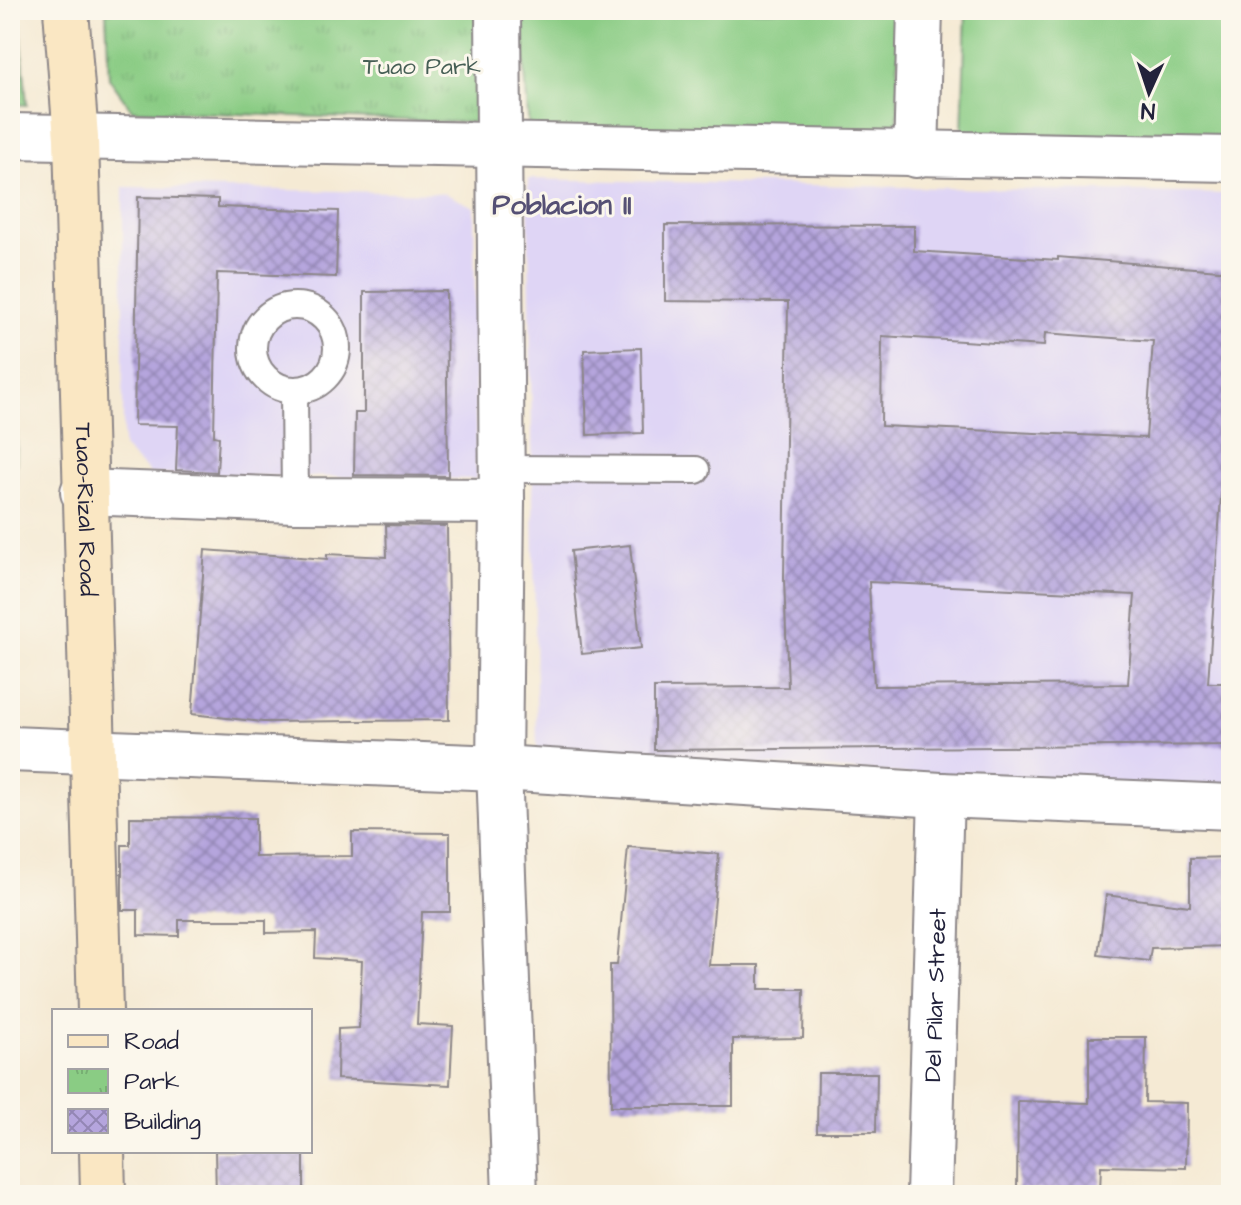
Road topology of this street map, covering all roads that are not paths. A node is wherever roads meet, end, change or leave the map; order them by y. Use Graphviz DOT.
graph roads {
  1 [pos="66,10"];
  2 [pos="498,10"];
  3 [pos="920,10"];
  4 [pos="10,136"];
  5 [pos="76,138"];
  6 [pos="501,144"];
  7 [pos="916,155"];
  8 [pos="1231,159"];
  9 [pos="294,391"];
  10 [pos="696,470"];
  11 [pos="501,485"];
  12 [pos="83,492"];
  13 [pos="295,500"];
  14 [pos="10,749"];
  15 [pos="94,754"];
  16 [pos="499,768"];
  17 [pos="941,795"];
  18 [pos="1231,807"];
  19 [pos="100,1009"];
  20 [pos="102,1153"];
  21 [pos="103,1195"];
  22 [pos="515,1195"];
  23 [pos="929,1195"];
  1 -- 5 [label="main road, Tuao-Rizal Road"];
  2 -- 6 [label="street"];
  3 -- 7 [label="street"];
  4 -- 5 [label="street"];
  5 -- 6 [label="street"];
  5 -- 12 [label="main road, Tuao-Rizal Road"];
  6 -- 7 [label="street"];
  6 -- 11 [label="street"];
  7 -- 8 [label="street"];
  9 -- 13 [label="lane"];
  10 -- 11 [label="lane"];
  11 -- 13 [label="street"];
  11 -- 16 [label="street"];
  12 -- 13 [label="street"];
  12 -- 15 [label="main road, Tuao-Rizal Road"];
  14 -- 15 [label="street"];
  15 -- 16 [label="street"];
  15 -- 19 [label="main road, Tuao-Rizal Road"];
  16 -- 17 [label="street"];
  16 -- 22 [label="street"];
  17 -- 18 [label="street"];
  17 -- 23 [label="street, Del Pilar Street"];
  20 -- 21 [label="main road"];
}
